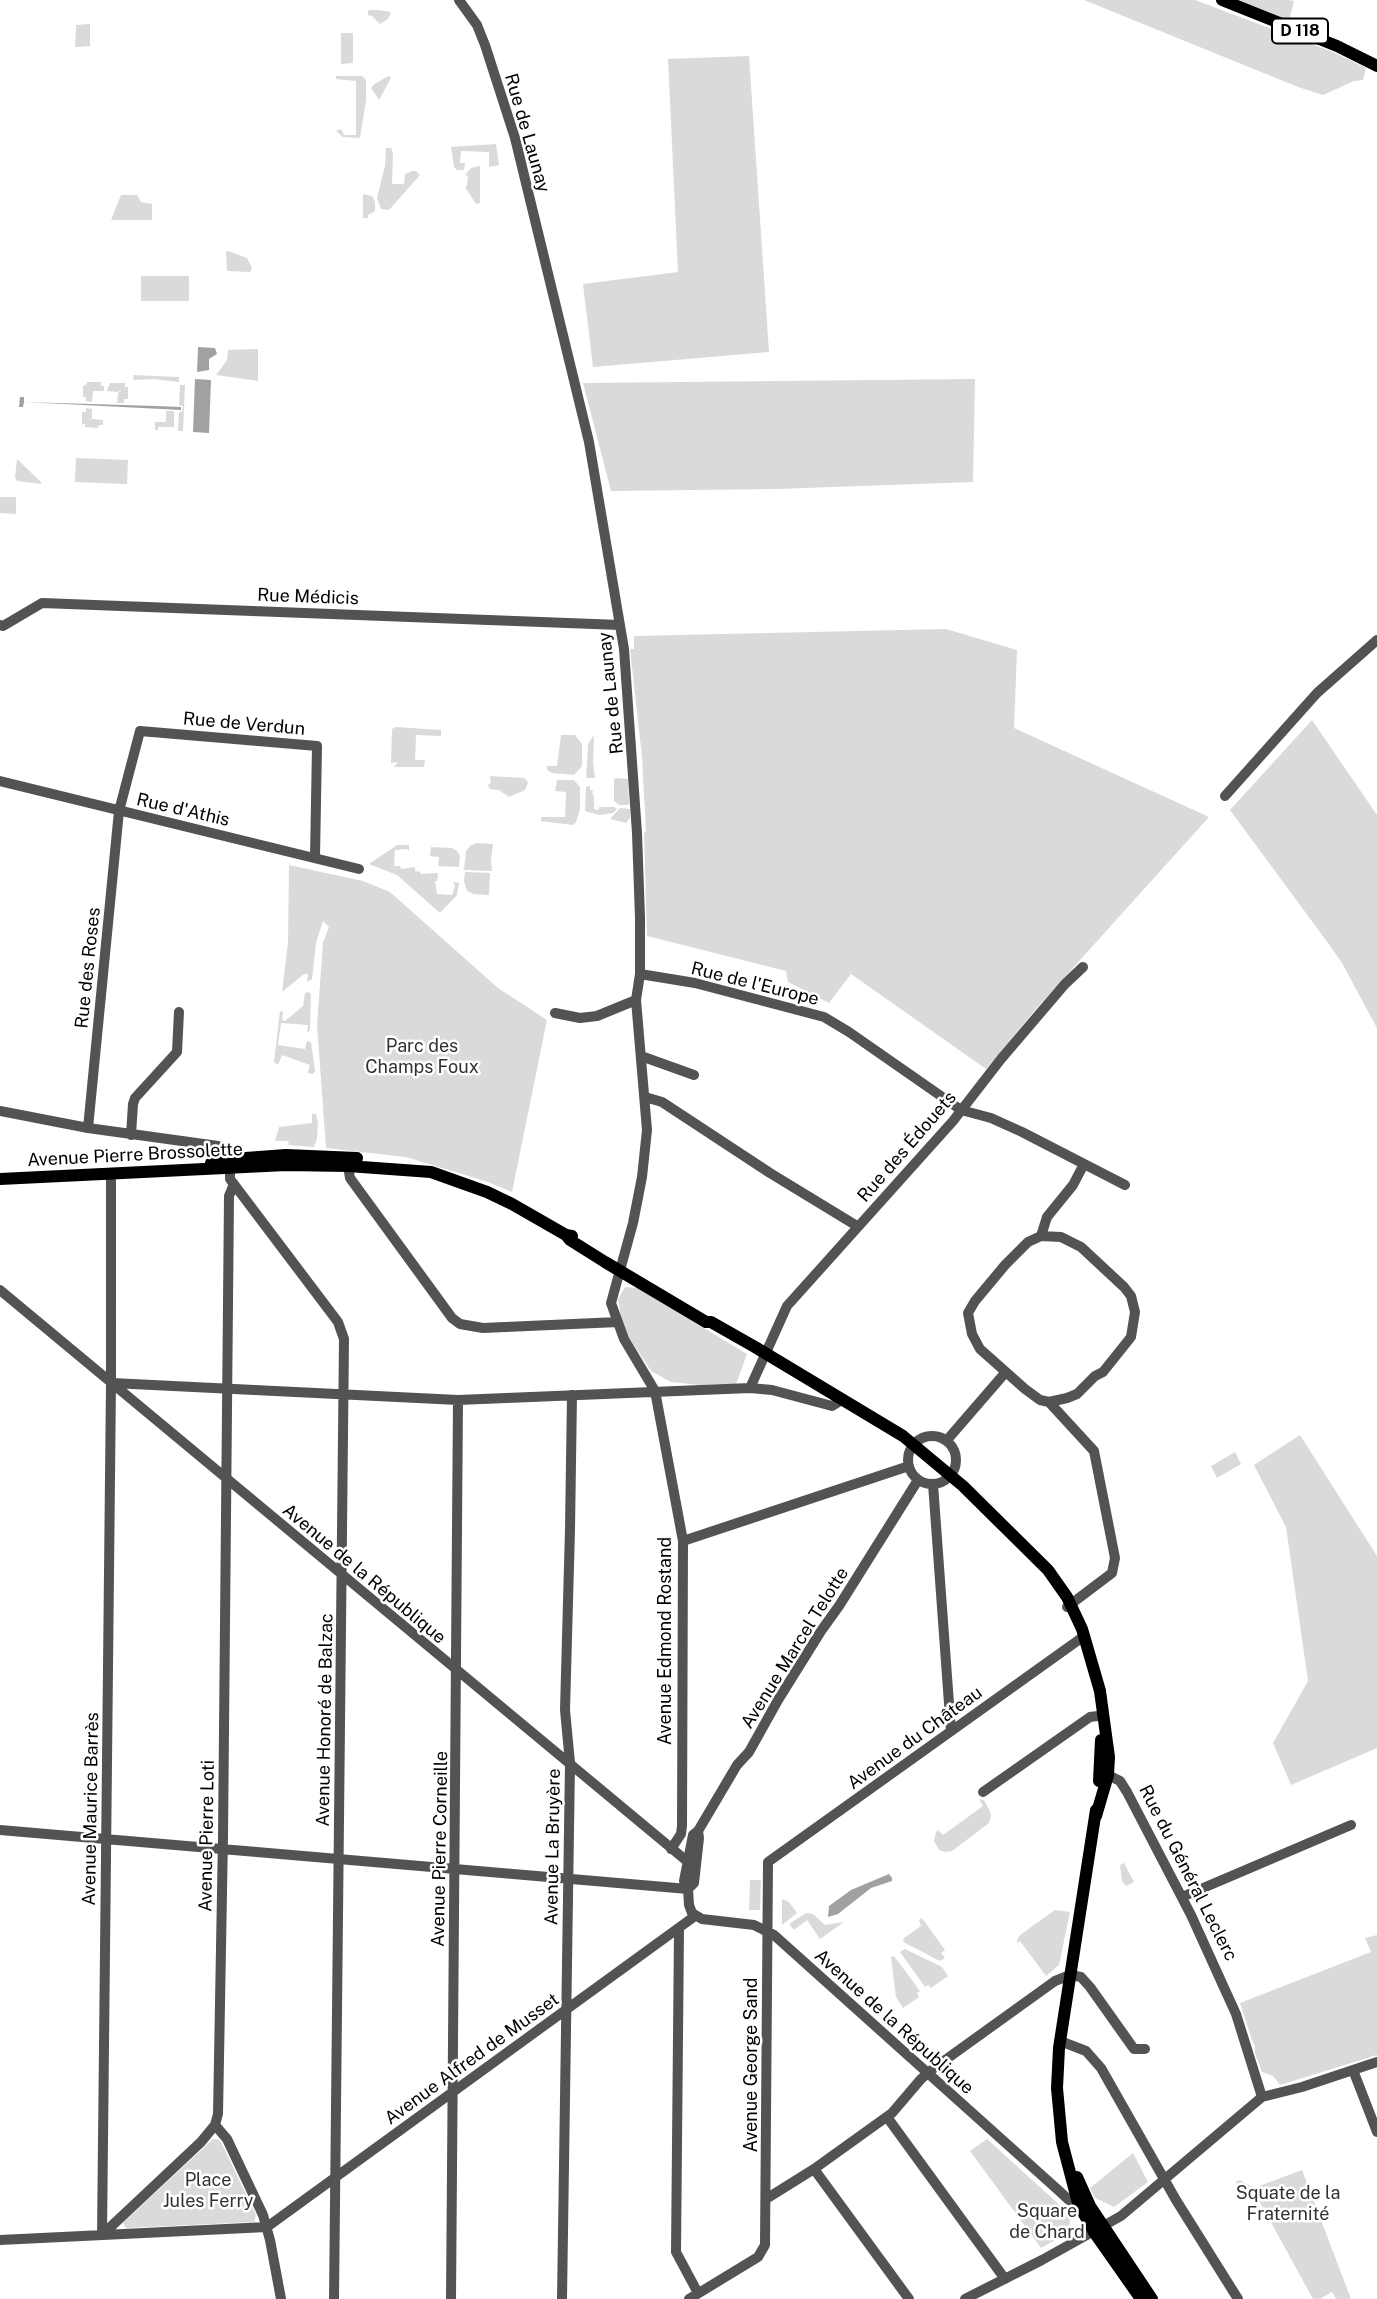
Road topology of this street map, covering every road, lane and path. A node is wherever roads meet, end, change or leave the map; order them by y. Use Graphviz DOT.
graph roads {
  1 [pos="459,0"];
  2 [pos="1222,0"];
  3 [pos="1377,66"];
  4 [pos="0,625"];
  5 [pos="620,625"];
  6 [pos="1377,640"];
  7 [pos="0,781"];
  8 [pos="1225,796"];
  9 [pos="119,811"];
  10 [pos="315,857"];
  11 [pos="359,869"];
  12 [pos="1083,967"];
  13 [pos="639,974"];
  14 [pos="636,1000"];
  15 [pos="179,1012"];
  16 [pos="555,1013"];
  17 [pos="640,1056"];
  18 [pos="694,1074"];
  19 [pos="645,1097"];
  20 [pos="961,1110"];
  21 [pos="0,1111"];
  22 [pos="88,1128"];
  23 [pos="131,1135"];
  24 [pos="321,1156"];
  25 [pos="381,1160"];
  26 [pos="298,1164"];
  27 [pos="1084,1164"];
  28 [pos="348,1166"];
  29 [pos="111,1172"];
  30 [pos="232,1172"];
  31 [pos="431,1172"];
  32 [pos="0,1179"];
  33 [pos="1125,1185"];
  34 [pos="858,1226"];
  35 [pos="1041,1236"];
  36 [pos="621,1268"];
  37 [pos="0,1290"];
  38 [pos="618,1322"];
  39 [pos="711,1322"];
  40 [pos="766,1354"];
  41 [pos="1006,1373"];
  42 [pos="111,1383"];
  43 [pos="226,1388"];
  44 [pos="750,1388"];
  45 [pos="655,1391"];
  46 [pos="344,1394"];
  47 [pos="572,1395"];
  48 [pos="843,1399"];
  49 [pos="458,1400"];
  50 [pos="1049,1402"];
  51 [pos="947,1440"];
  52 [pos="913,1444"];
  53 [pos="909,1466"];
  54 [pos="951,1476"];
  55 [pos="226,1480"];
  56 [pos="918,1480"];
  57 [pos="933,1484"];
  58 [pos="682,1541"];
  59 [pos="342,1576"];
  60 [pos="1069,1606"];
  61 [pos="1083,1637"];
  62 [pos="457,1671"];
  63 [pos="1101,1716"];
  64 [pos="951,1731"];
  65 [pos="570,1763"];
  66 [pos="1104,1773"];
  67 [pos="983,1793"];
  68 [pos="1351,1825"];
  69 [pos="0,1830"];
  70 [pos="107,1839"];
  71 [pos="671,1849"];
  72 [pos="223,1850"];
  73 [pos="339,1860"];
  74 [pos="768,1862"];
  75 [pos="692,1863"];
  76 [pos="455,1869"];
  77 [pos="568,1879"];
  78 [pos="688,1889"];
  79 [pos="1182,1897"];
  80 [pos="695,1916"];
  81 [pos="679,1929"];
  82 [pos="767,1931"];
  83 [pos="1070,1975"];
  84 [pos="567,2010"];
  85 [pos="1060,2041"];
  86 [pos="1145,2049"];
  87 [pos="1377,2062"];
  88 [pos="1353,2070"];
  89 [pos="928,2073"];
  90 [pos="452,2093"];
  91 [pos="1262,2097"];
  92 [pos="1059,2110"];
  93 [pos="887,2117"];
  94 [pos="215,2125"];
  95 [pos="1377,2132"];
  96 [pos="814,2169"];
  97 [pos="337,2177"];
  98 [pos="1165,2179"];
  99 [pos="1152,2190"];
  100 [pos="766,2199"];
  101 [pos="1176,2200"];
  102 [pos="1078,2203"];
  103 [pos="267,2227"];
  104 [pos="1099,2229"];
  105 [pos="102,2235"];
  106 [pos="0,2240"];
  107 [pos="1005,2280"];
  108 [pos="698,2292"];
  109 [pos="281,2299"];
  110 [pos="334,2299"];
  111 [pos="451,2299"];
  112 [pos="562,2299"];
  113 [pos="689,2299"];
  114 [pos="909,2299"];
  115 [pos="965,2299"];
  116 [pos="1142,2299"];
  117 [pos="1152,2299"];
  118 [pos="1238,2299"];
  1 -- 5 [label="street, Rue de Launay"];
  2 -- 3 [label="main road, D 118"];
  4 -- 5 [label="street, Rue Médicis"];
  5 -- 13 [label="street, Rue de Launay"];
  6 -- 8 [label="street"];
  7 -- 9 [label="street, Rue d'Athis"];
  9 -- 10 [label="street, Rue d'Athis"];
  9 -- 10 [label="street, Rue de Verdun"];
  9 -- 22 [label="street, Rue des Roses"];
  10 -- 11 [label="street, Rue d'Athis"];
  12 -- 20 [label="street, Rue des Édouets"];
  13 -- 14 [label="street, Rue de Launay"];
  13 -- 20 [label="street, Rue de l'Europe"];
  14 -- 16 [label="street"];
  14 -- 17 [label="street, Rue de Launay"];
  15 -- 23 [label="street"];
  17 -- 18 [label="street"];
  17 -- 19 [label="street, Rue de Launay"];
  19 -- 34 [label="street"];
  19 -- 36 [label="street, Rue de Launay"];
  20 -- 27 [label="street, Rue de l'Europe"];
  20 -- 34 [label="street, Rue des Édouets"];
  21 -- 22 [label="street"];
  22 -- 23 [label="street"];
  23 -- 30 [label="street"];
  24 -- 25 [label="main road"];
  24 -- 26 [label="main road"];
  24 -- 30 [label="main road"];
  25 -- 28 [label="main road"];
  25 -- 31 [label="main road"];
  26 -- 28 [label="main road"];
  26 -- 30 [label="main road, Avenue Pierre Brossolette"];
  27 -- 33 [label="street, Rue de l'Europe"];
  27 -- 35 [label="street"];
  28 -- 31 [label="main road"];
  28 -- 38 [label="street"];
  29 -- 30 [label="main road, Avenue Pierre Brossolette"];
  29 -- 32 [label="main road, Avenue Pierre Brossolette"];
  29 -- 42 [label="street, Avenue Maurice Barrès"];
  30 -- 43 [label="street, Avenue Pierre Loti"];
  30 -- 46 [label="street, Avenue Honoré de Balzac"];
  31 -- 36 [label="main road"];
  34 -- 40 [label="street, Rue des Édouets"];
  35 -- 41 [label="street"];
  35 -- 50 [label="street"];
  36 -- 38 [label="street, Rue de Launay"];
  36 -- 39 [label="main road"];
  36 -- 39 [label="main road"];
  37 -- 42 [label="street, Avenue de la République"];
  38 -- 45 [label="street, Rue de Launay"];
  39 -- 40 [label="main road"];
  40 -- 44 [label="street, Rue des Édouets"];
  40 -- 48 [label="main road"];
  41 -- 50 [label="street"];
  41 -- 51 [label="street"];
  42 -- 43 [label="street"];
  42 -- 55 [label="street, Avenue de la République"];
  42 -- 70 [label="street, Avenue Maurice Barrès"];
  43 -- 46 [label="street"];
  43 -- 55 [label="street, Avenue Pierre Loti"];
  44 -- 45 [label="street"];
  44 -- 48 [label="street"];
  45 -- 47 [label="street"];
  45 -- 58 [label="street, Avenue Edmond Rostand"];
  46 -- 49 [label="street"];
  46 -- 59 [label="street, Avenue Honoré de Balzac"];
  47 -- 49 [label="street"];
  47 -- 65 [label="street, Avenue La Bruyère"];
  48 -- 52 [label="main road"];
  49 -- 62 [label="street, Avenue Pierre Corneille"];
  50 -- 60 [label="street"];
  51 -- 52 [label="street"];
  51 -- 54 [label="street"];
  52 -- 53 [label="street"];
  52 -- 54 [label="main road"];
  53 -- 56 [label="street"];
  53 -- 58 [label="street"];
  54 -- 57 [label="street"];
  54 -- 60 [label="main road"];
  55 -- 59 [label="street, Avenue de la République"];
  55 -- 72 [label="street, Avenue Pierre Loti"];
  56 -- 57 [label="street"];
  56 -- 75 [label="street, Avenue Marcel Telotte"];
  57 -- 64 [label="street"];
  58 -- 71 [label="street, Avenue Edmond Rostand"];
  59 -- 62 [label="street, Avenue de la République"];
  59 -- 73 [label="street, Avenue Honoré de Balzac"];
  60 -- 61 [label="main road"];
  61 -- 63 [label="main road"];
  61 -- 64 [label="street, Avenue du Château"];
  62 -- 65 [label="street, Avenue de la République"];
  62 -- 76 [label="street, Avenue Pierre Corneille"];
  63 -- 66 [label="main road"];
  63 -- 67 [label="street"];
  64 -- 74 [label="street, Avenue du Château"];
  65 -- 71 [label="street, Avenue de la République"];
  65 -- 77 [label="street, Avenue La Bruyère"];
  66 -- 79 [label="street, Rue du Général Leclerc"];
  66 -- 83 [label="main road"];
  68 -- 79 [label="street"];
  69 -- 70 [label="street"];
  70 -- 72 [label="street"];
  70 -- 105 [label="street, Avenue Maurice Barrès"];
  71 -- 75 [label="street, Avenue de la République"];
  72 -- 73 [label="street"];
  72 -- 94 [label="street, Avenue Pierre Loti"];
  73 -- 76 [label="street"];
  73 -- 97 [label="street, Avenue Honoré de Balzac"];
  74 -- 82 [label="street, Avenue George Sand"];
  75 -- 78 [label="street"];
  76 -- 77 [label="street"];
  76 -- 90 [label="street, Avenue Pierre Corneille"];
  77 -- 78 [label="street"];
  77 -- 84 [label="street, Avenue La Bruyère"];
  78 -- 80 [label="street"];
  79 -- 91 [label="street, Rue du Général Leclerc"];
  80 -- 81 [label="street, Avenue Alfred de Musset"];
  80 -- 82 [label="street, Avenue de la République"];
  81 -- 84 [label="street, Avenue Alfred de Musset"];
  81 -- 108 [label="street"];
  82 -- 89 [label="street, Avenue de la République"];
  82 -- 100 [label="street, Avenue George Sand"];
  83 -- 85 [label="main road"];
  83 -- 86 [label="street"];
  83 -- 89 [label="street"];
  84 -- 90 [label="street, Avenue Alfred de Musset"];
  84 -- 112 [label="street, Avenue La Bruyère"];
  85 -- 92 [label="main road"];
  85 -- 98 [label="street"];
  87 -- 88 [label="street"];
  88 -- 91 [label="street"];
  88 -- 95 [label="street"];
  89 -- 93 [label="street"];
  89 -- 102 [label="street, Avenue de la République"];
  90 -- 97 [label="street, Avenue Alfred de Musset"];
  90 -- 111 [label="street, Avenue Pierre Corneille"];
  91 -- 98 [label="street"];
  92 -- 102 [label="main road"];
  92 -- 104 [label="main road"];
  93 -- 96 [label="street"];
  93 -- 107 [label="street"];
  94 -- 103 [label="street"];
  94 -- 105 [label="street"];
  96 -- 100 [label="street"];
  96 -- 114 [label="street"];
  97 -- 103 [label="street, Avenue Alfred de Musset"];
  97 -- 110 [label="street, Avenue Honoré de Balzac"];
  98 -- 99 [label="street"];
  98 -- 101 [label="street"];
  99 -- 101 [label="street"];
  99 -- 104 [label="street"];
  100 -- 108 [label="street, Avenue George Sand"];
  101 -- 118 [label="street"];
  102 -- 104 [label="main road"];
  103 -- 105 [label="street"];
  103 -- 109 [label="street"];
  104 -- 107 [label="street"];
  104 -- 116 [label="main road"];
  104 -- 117 [label="main road"];
  105 -- 106 [label="street"];
  107 -- 115 [label="street"];
  108 -- 113 [label="street"];
}
